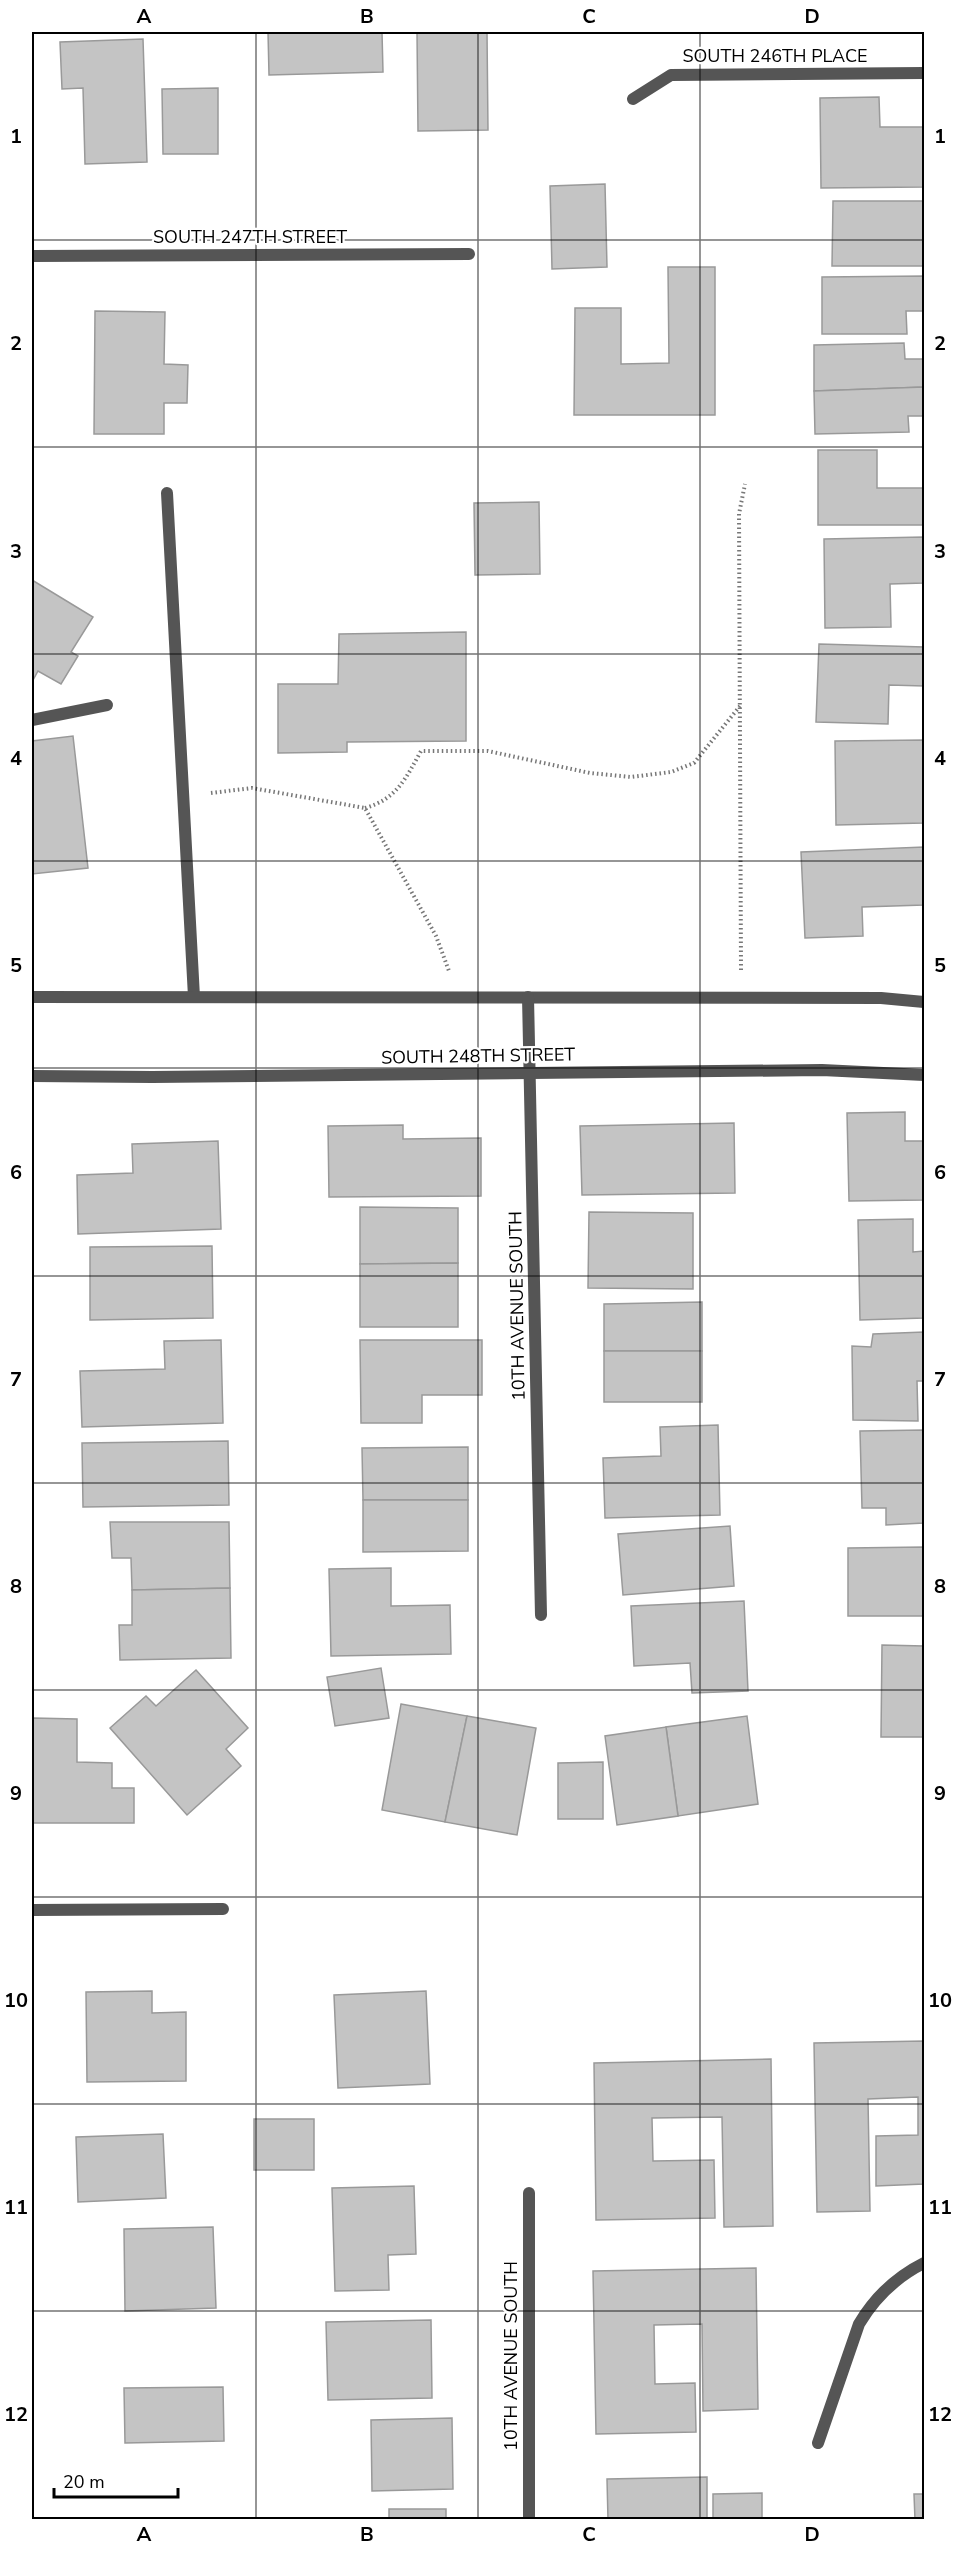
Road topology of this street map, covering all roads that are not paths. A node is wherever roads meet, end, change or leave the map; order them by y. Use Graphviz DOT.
graph roads {
  1 [pos="924,74"];
  2 [pos="633,99"];
  3 [pos="469,254"];
  4 [pos="32,255"];
  5 [pos="167,493"];
  6 [pos="107,705"];
  7 [pos="32,720"];
  8 [pos="32,998"];
  9 [pos="194,998"];
  10 [pos="528,998"];
  11 [pos="924,1002"];
  12 [pos="530,1073"];
  13 [pos="32,1076"];
  14 [pos="924,1076"];
  15 [pos="541,1615"];
  16 [pos="223,1909"];
  17 [pos="32,1910"];
  18 [pos="529,2193"];
  19 [pos="924,2263"];
  20 [pos="818,2443"];
  21 [pos="529,2520"];
  1 -- 2 [label="street, SOUTH 246TH PLACE"];
  3 -- 4 [label="street, SOUTH 247TH STREET"];
  5 -- 9 [label="street"];
  6 -- 7 [label="street"];
  8 -- 9 [label="street"];
  9 -- 10 [label="street"];
  10 -- 11 [label="street"];
  10 -- 12 [label="street, 10TH AVENUE SOUTH"];
  12 -- 13 [label="street, SOUTH 248TH STREET"];
  12 -- 14 [label="street, SOUTH 248TH STREET"];
  12 -- 15 [label="street, 10TH AVENUE SOUTH"];
  16 -- 17 [label="street"];
  18 -- 21 [label="street, 10TH AVENUE SOUTH"];
  19 -- 20 [label="street"];
}
